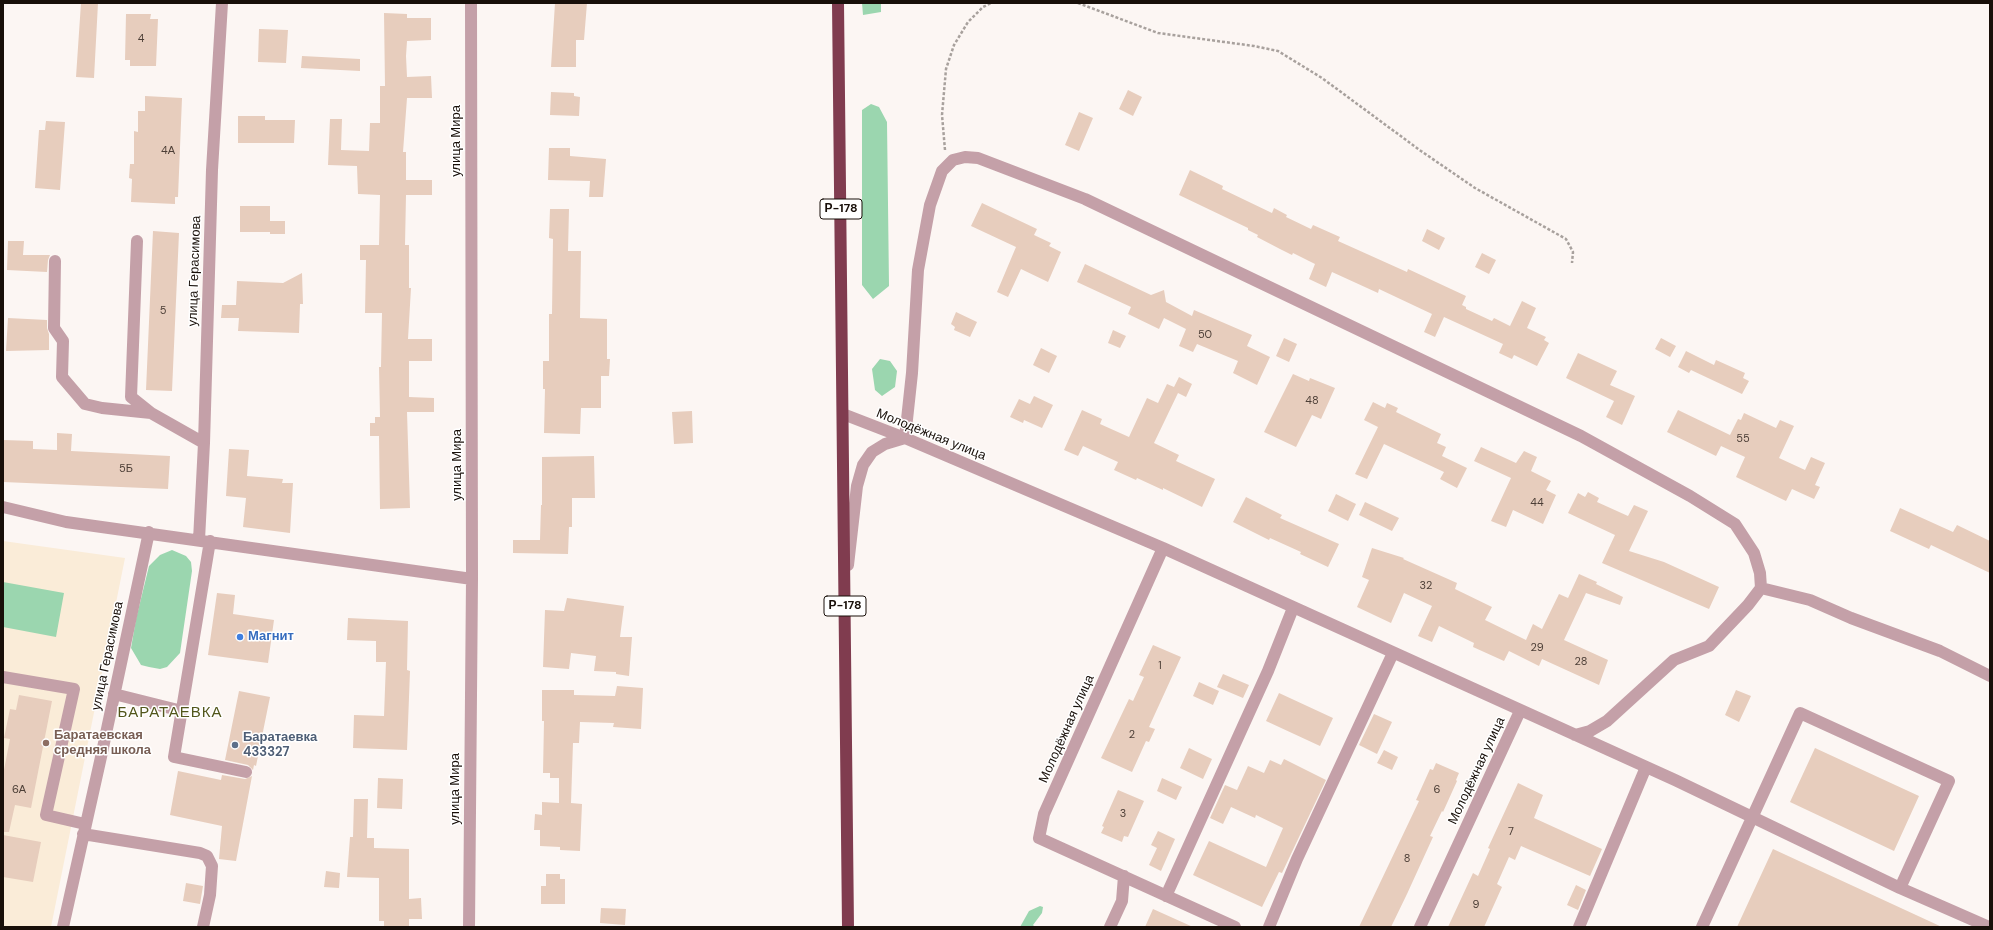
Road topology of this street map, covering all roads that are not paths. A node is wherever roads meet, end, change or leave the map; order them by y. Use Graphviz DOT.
graph roads {
  1 [pos="222,3"];
  2 [pos="471,3"];
  3 [pos="838,3"];
  4 [pos="137,241"];
  5 [pos="55,261"];
  6 [pos="151,413"];
  7 [pos="843,414"];
  8 [pos="905,438"];
  9 [pos="204,443"];
  10 [pos="3,507"];
  11 [pos="148,532"];
  12 [pos="204,540"];
  13 [pos="1163,548"];
  14 [pos="472,579"];
  15 [pos="1761,588"];
  16 [pos="845,598"];
  17 [pos="1293,608"];
  18 [pos="1393,653"];
  19 [pos="1990,676"];
  20 [pos="3,677"];
  21 [pos="114,694"];
  22 [pos="182,711"];
  23 [pos="1520,711"];
  24 [pos="1575,735"];
  25 [pos="1646,767"];
  26 [pos="246,772"];
  27 [pos="1752,817"];
  28 [pos="84,829"];
  29 [pos="1124,876"];
  30 [pos="1900,888"];
  31 [pos="1166,896"];
  32 [pos="63,927"];
  33 [pos="203,927"];
  34 [pos="469,927"];
  35 [pos="848,927"];
  36 [pos="1110,927"];
  37 [pos="1234,927"];
  38 [pos="1269,927"];
  39 [pos="1420,927"];
  40 [pos="1579,927"];
  41 [pos="1702,927"];
  42 [pos="1989,927"];
  1 -- 9 [label="street, улица Герасимова"];
  2 -- 14 [label="street, улица Мира"];
  3 -- 7 [label="highway, Р-178"];
  4 -- 6 [label="street"];
  5 -- 6 [label="street"];
  6 -- 9 [label="street"];
  7 -- 8 [label="street, Молодёжная улица"];
  7 -- 16 [label="highway, Р-178"];
  8 -- 13 [label="street, Молодёжная улица"];
  8 -- 15 [label="street"];
  8 -- 16 [label="street"];
  9 -- 12 [label="street, улица Герасимова"];
  10 -- 11 [label="street"];
  11 -- 12 [label="street"];
  11 -- 21 [label="street, улица Герасимова"];
  12 -- 14 [label="street"];
  12 -- 22 [label="street, улица Герасимова"];
  13 -- 17 [label="street, Молодёжная улица"];
  13 -- 29 [label="street, Молодёжная улица"];
  14 -- 34 [label="street, улица Мира"];
  15 -- 19 [label="street"];
  15 -- 24 [label="street"];
  16 -- 35 [label="highway, Р-178"];
  17 -- 18 [label="street, Молодёжная улица"];
  17 -- 31 [label="street"];
  18 -- 23 [label="street, Молодёжная улица"];
  18 -- 38 [label="street"];
  20 -- 28 [label="street"];
  21 -- 22 [label="street"];
  21 -- 28 [label="street, улица Герасимова"];
  22 -- 26 [label="street, улица Герасимова"];
  23 -- 24 [label="street"];
  23 -- 39 [label="street, Молодёжная улица"];
  24 -- 25 [label="street"];
  25 -- 27 [label="street"];
  25 -- 40 [label="street"];
  27 -- 30 [label="street"];
  27 -- 30 [label="street"];
  27 -- 41 [label="street"];
  28 -- 32 [label="street, улица Герасимова"];
  28 -- 33 [label="street"];
  29 -- 31 [label="street, Молодёжная улица"];
  29 -- 36 [label="street"];
  30 -- 42 [label="street"];
  31 -- 37 [label="street, Молодёжная улица"];
}
